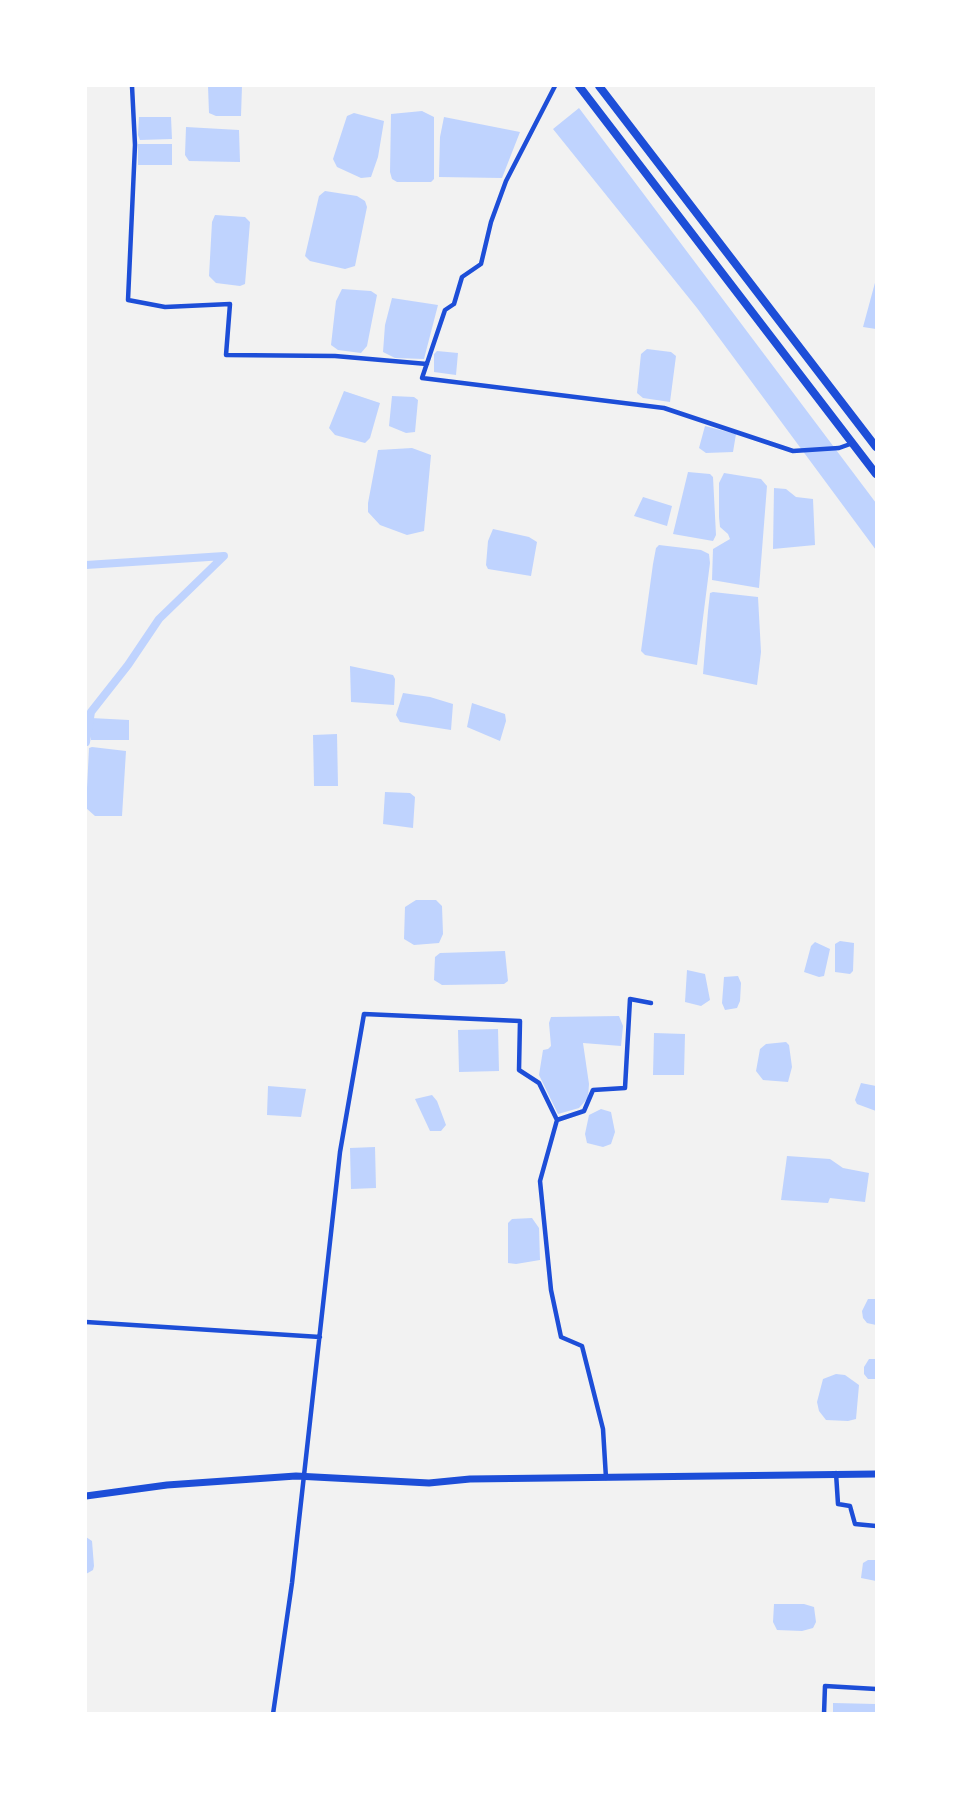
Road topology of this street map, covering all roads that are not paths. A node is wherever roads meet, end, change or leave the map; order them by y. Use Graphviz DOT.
graph roads {
  1 [pos="132,86"];
  2 [pos="555,86"];
  3 [pos="579,86"];
  4 [pos="599,86"];
  5 [pos="427,364"];
  6 [pos="853,443"];
  7 [pos="876,447"];
  8 [pos="876,474"];
  9 [pos="651,1003"];
  10 [pos="557,1119"];
  11 [pos="86,1322"];
  12 [pos="320,1337"];
  13 [pos="836,1473"];
  14 [pos="876,1474"];
  15 [pos="304,1476"];
  16 [pos="606,1478"];
  17 [pos="86,1496"];
  18 [pos="876,1526"];
  19 [pos="876,1689"];
  20 [pos="273,1713"];
  21 [pos="824,1713"];
  1 -- 5 [label="street"];
  2 -- 5 [label="street"];
  3 -- 6 [label="highway"];
  4 -- 7 [label="highway"];
  5 -- 6 [label="street"];
  6 -- 8 [label="highway"];
  9 -- 10 [label="street"];
  10 -- 12 [label="street"];
  10 -- 16 [label="street"];
  11 -- 12 [label="street"];
  12 -- 15 [label="street"];
  13 -- 14 [label="main road"];
  13 -- 16 [label="main road"];
  13 -- 18 [label="street"];
  15 -- 16 [label="main road"];
  15 -- 17 [label="main road"];
  15 -- 20 [label="street"];
  19 -- 21 [label="street"];
}
